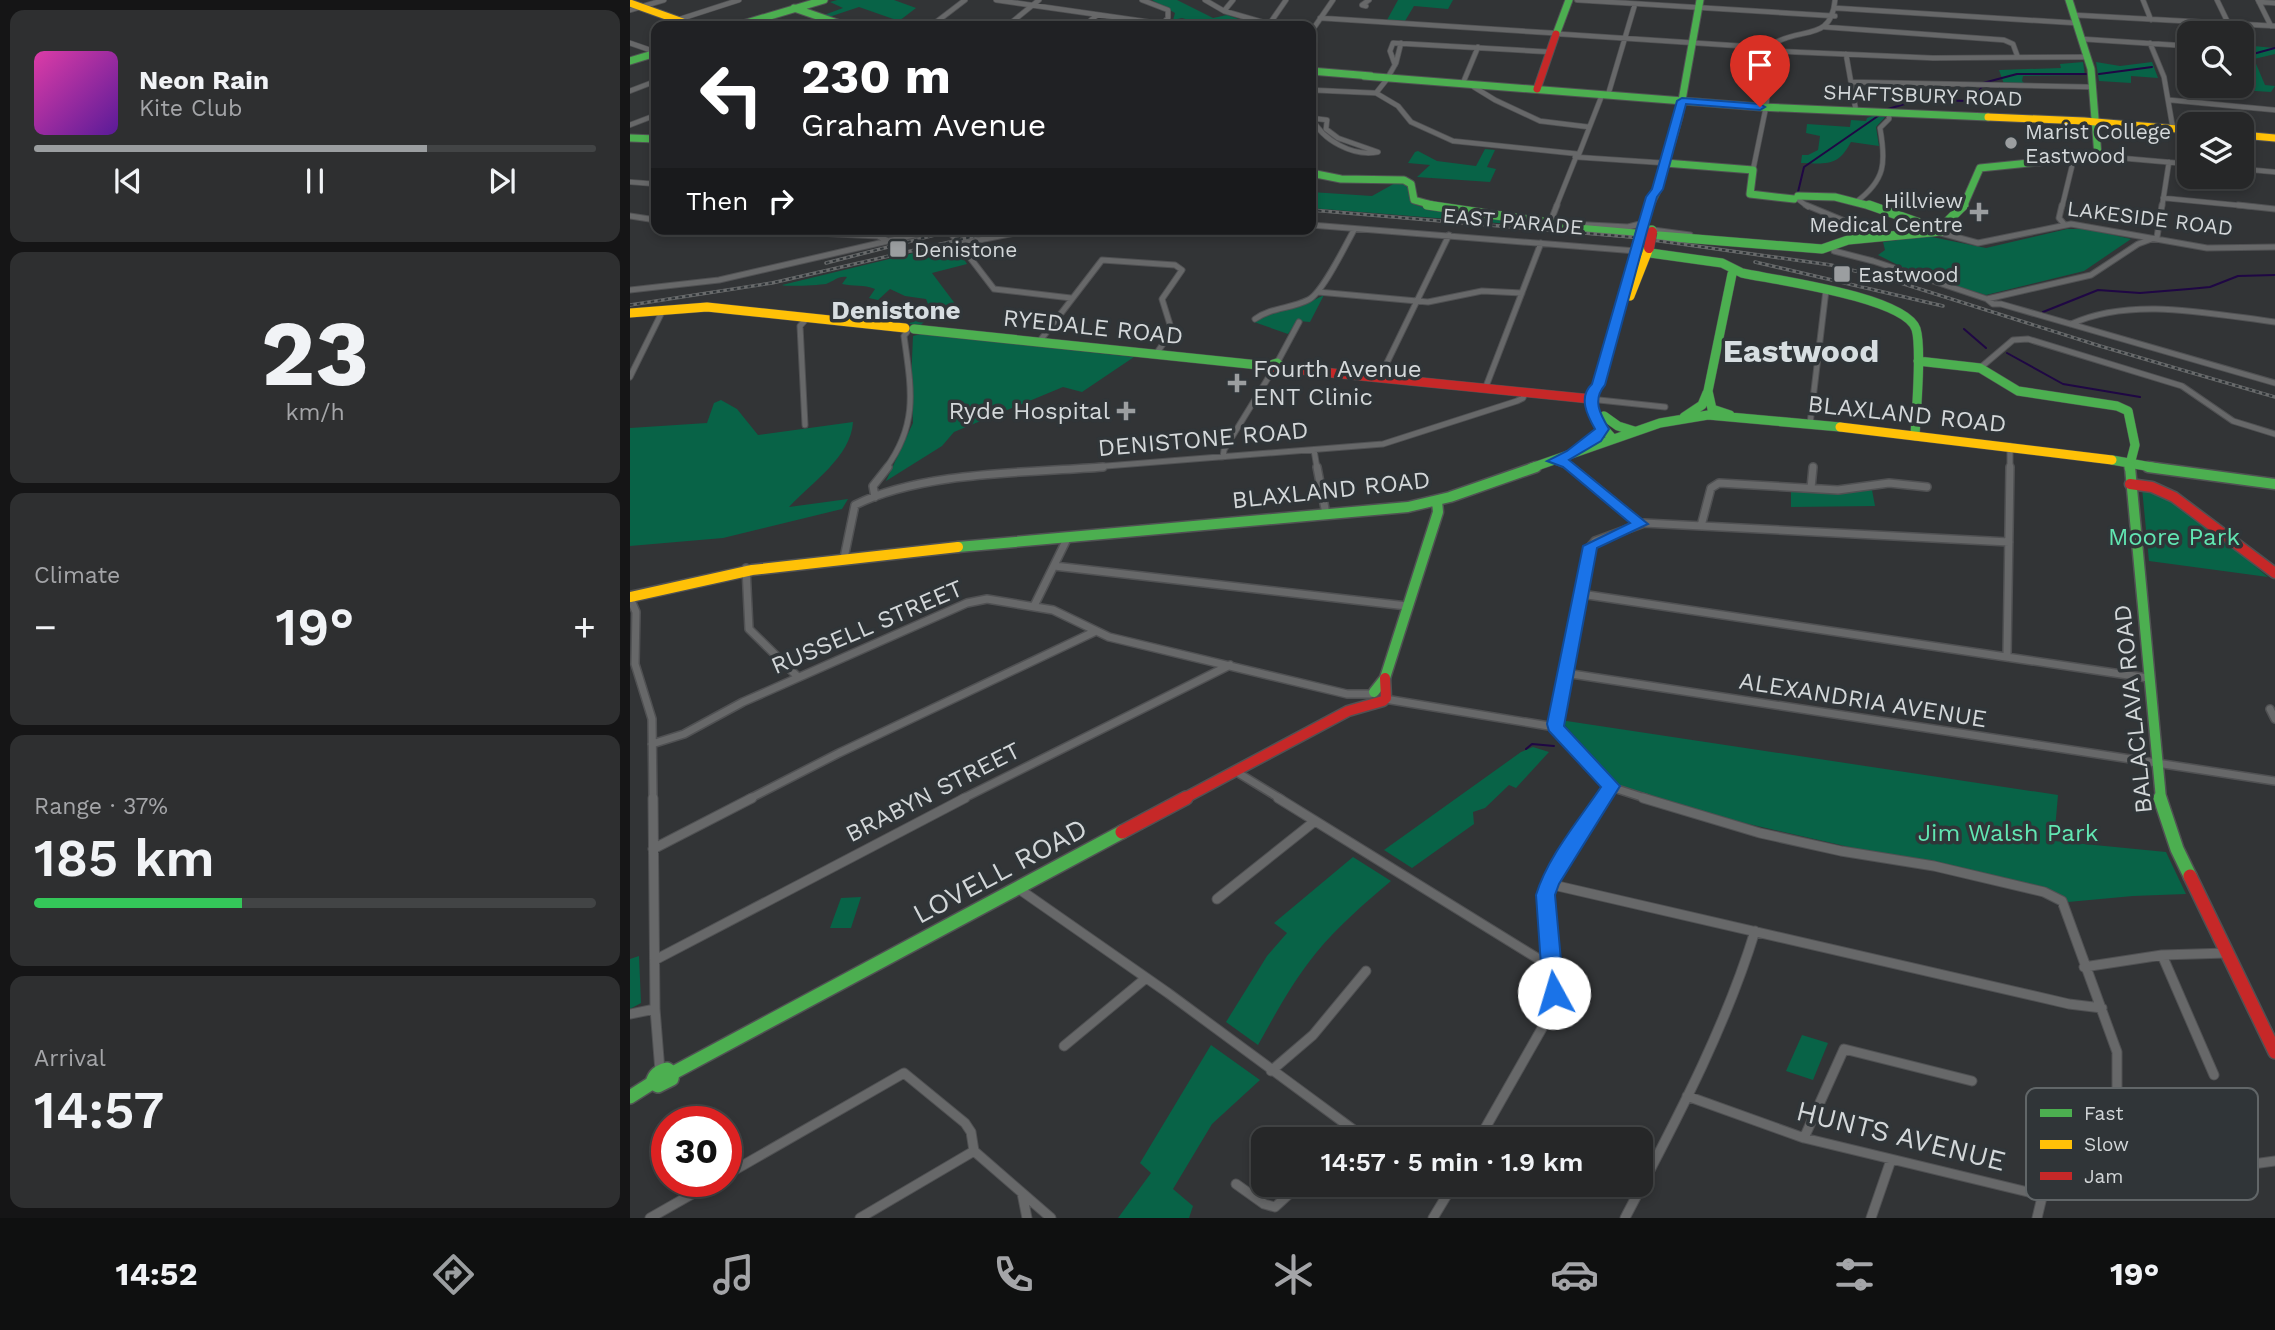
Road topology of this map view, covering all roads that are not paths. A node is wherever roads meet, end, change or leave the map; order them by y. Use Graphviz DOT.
graph roads {
  1 [pos="664,0"];
  2 [pos="739,0"];
  3 [pos="824,0"];
  4 [pos="831,0"];
  5 [pos="965,0"];
  6 [pos="996,0"];
  7 [pos="1039,0"];
  8 [pos="1142,0"];
  9 [pos="1205,0"];
  10 [pos="1286,0"];
  11 [pos="1333,0"];
  12 [pos="1569,0"];
  13 [pos="1577,0"];
  14 [pos="1835,0"];
  15 [pos="2069,0"];
  16 [pos="2143,0"];
  17 [pos="2217,0"];
  18 [pos="2259,1"];
  19 [pos="1232,2"];
  20 [pos="2275,3"];
  21 [pos="1635,4"];
  22 [pos="1700,4"];
  23 [pos="1032,5"];
  24 [pos="633,6"];
  25 [pos="1213,6"];
  26 [pos="1835,8"];
  27 [pos="796,9"];
  28 [pos="1224,11"];
  29 [pos="1097,15"];
  30 [pos="1835,16"];
  31 [pos="1320,18"];
  32 [pos="2075,19"];
  33 [pos="677,20"];
  34 [pos="2151,20"];
  35 [pos="680,21"];
  36 [pos="754,21"];
  37 [pos="759,21"];
  38 [pos="826,21"];
  39 [pos="938,21"];
  40 [pos="1013,21"];
  41 [pos="1090,21"];
  42 [pos="1135,21"];
  43 [pos="1165,21"];
  44 [pos="1255,21"];
  45 [pos="1271,21"];
  46 [pos="2177,21"];
  47 [pos="2227,21"];
  48 [pos="1316,24"];
  49 [pos="2254,25"];
  50 [pos="2273,26"];
  51 [pos="1825,27"];
  52 [pos="1557,33"];
  53 [pos="1623,37"];
  54 [pos="2082,39"];
  55 [pos="1693,42"];
  56 [pos="630,43"];
  57 [pos="2150,43"];
  58 [pos="2177,45"];
  59 [pos="1478,47"];
  60 [pos="1772,49"];
  61 [pos="651,52"];
  62 [pos="1550,52"];
  63 [pos="651,54"];
  64 [pos="1846,54"];
  65 [pos="2017,55"];
  66 [pos="2087,57"];
  67 [pos="630,60"];
  68 [pos="1316,71"];
  69 [pos="1390,73"];
  70 [pos="1851,82"];
  71 [pos="651,83"];
  72 [pos="1466,84"];
  73 [pos="2092,86"];
  74 [pos="1537,89"];
  75 [pos="1316,90"];
  76 [pos="630,91"];
  77 [pos="1376,93"];
  78 [pos="1605,95"];
  79 [pos="2170,100"];
  80 [pos="1682,101"];
  81 [pos="1766,107"];
  82 [pos="2275,110"];
  83 [pos="1856,111"];
  84 [pos="1889,113"];
  85 [pos="1316,116"];
  86 [pos="651,117"];
  87 [pos="2093,122"];
  88 [pos="630,125"];
  89 [pos="1316,125"];
  90 [pos="1589,127"];
  91 [pos="2174,129"];
  92 [pos="2177,129"];
  93 [pos="2254,136"];
  94 [pos="630,138"];
  95 [pos="2275,138"];
  96 [pos="651,139"];
  97 [pos="1577,156"];
  98 [pos="2098,156"];
  99 [pos="2069,159"];
  100 [pos="1665,163"];
  101 [pos="2169,163"];
  102 [pos="2177,163"];
  103 [pos="1753,170"];
  104 [pos="2254,170"];
  105 [pos="2275,172"];
  106 [pos="1316,174"];
  107 [pos="630,182"];
  108 [pos="651,184"];
  109 [pos="1797,198"];
  110 [pos="2164,198"];
  111 [pos="1856,202"];
  112 [pos="2275,209"];
  113 [pos="630,216"];
  114 [pos="651,219"];
  115 [pos="1556,225"];
  116 [pos="2064,225"];
  117 [pos="1316,226"];
  118 [pos="1354,230"];
  119 [pos="1936,231"];
  120 [pos="857,235"];
  121 [pos="914,235"];
  122 [pos="953,235"];
  123 [pos="1002,235"];
  124 [pos="1449,235"];
  125 [pos="1882,237"];
  126 [pos="1645,238"];
  127 [pos="2151,239"];
  128 [pos="888,241"];
  129 [pos="959,243"];
  130 [pos="1541,243"];
  131 [pos="2275,247"];
  132 [pos="1831,248"];
  133 [pos="1735,272"];
  134 [pos="630,289"];
  135 [pos="1826,290"];
  136 [pos="1318,292"];
  137 [pos="1522,293"];
  138 [pos="1071,298"];
  139 [pos="1416,301"];
  140 [pos="2000,301"];
  141 [pos="663,310"];
  142 [pos="630,313"];
  143 [pos="807,318"];
  144 [pos="1255,319"];
  145 [pos="1299,322"];
  146 [pos="2275,322"];
  147 [pos="2071,324"];
  148 [pos="909,330"];
  149 [pos="1039,342"];
  150 [pos="1156,354"];
  151 [pos="1918,361"];
  152 [pos="1275,367"];
  153 [pos="1980,368"];
  154 [pos="630,377"];
  155 [pos="1380,377"];
  156 [pos="2275,383"];
  157 [pos="1485,388"];
  158 [pos="1708,391"];
  159 [pos="1525,393"];
  160 [pos="1595,400"];
  161 [pos="1665,407"];
  162 [pos="1730,415"];
  163 [pos="1684,417"];
  164 [pos="1603,423"];
  165 [pos="1810,424"];
  166 [pos="805,425"];
  167 [pos="1637,431"];
  168 [pos="2275,434"];
  169 [pos="1915,436"];
  170 [pos="1617,438"];
  171 [pos="2010,446"];
  172 [pos="1314,450"];
  173 [pos="1223,457"];
  174 [pos="2132,457"];
  175 [pos="1570,459"];
  176 [pos="1813,467"];
  177 [pos="2130,484"];
  178 [pos="2275,484"];
  179 [pos="1927,487"];
  180 [pos="1811,488"];
  181 [pos="875,497"];
  182 [pos="1437,501"];
  183 [pos="1326,514"];
  184 [pos="1641,524"];
  185 [pos="1701,526"];
  186 [pos="1068,537"];
  187 [pos="2008,542"];
  188 [pos="844,558"];
  189 [pos="1054,566"];
  190 [pos="746,568"];
  191 [pos="2275,573"];
  192 [pos="1580,594"];
  193 [pos="630,598"];
  194 [pos="1034,606"];
  195 [pos="1407,606"];
  196 [pos="1094,632"];
  197 [pos="2007,656"];
  198 [pos="1231,664"];
  199 [pos="633,665"];
  200 [pos="1565,673"];
  201 [pos="799,677"];
  202 [pos="2148,678"];
  203 [pos="1376,696"];
  204 [pos="1349,703"];
  205 [pos="2270,709"];
  206 [pos="2275,719"];
  207 [pos="1555,727"];
  208 [pos="652,744"];
  209 [pos="2156,763"];
  210 [pos="1235,771"];
  211 [pos="2275,781"];
  212 [pos="1611,786"];
  213 [pos="1315,821"];
  214 [pos="653,849"];
  215 [pos="1549,884"];
  216 [pos="1019,889"];
  217 [pos="1217,899"];
  218 [pos="1755,931"];
  219 [pos="2227,953"];
  220 [pos="2162,955"];
  221 [pos="655,960"];
  222 [pos="1550,966"];
  223 [pos="2084,967"];
  224 [pos="1366,971"];
  225 [pos="1146,978"];
  226 [pos="2102,1008"];
  227 [pos="655,1009"];
  228 [pos="630,1014"];
  229 [pos="1064,1046"];
  230 [pos="2275,1052"];
  231 [pos="1271,1071"];
  232 [pos="666,1072"];
  233 [pos="2214,1074"];
  234 [pos="1972,1081"];
  235 [pos="2117,1088"];
  236 [pos="1687,1096"];
  237 [pos="630,1097"];
  238 [pos="1350,1127"];
  239 [pos="1486,1127"];
  240 [pos="1804,1138"];
  241 [pos="974,1151"];
  242 [pos="1891,1160"];
  243 [pos="742,1166"];
  244 [pos="1236,1184"];
  245 [pos="2026,1189"];
  246 [pos="1022,1193"];
  247 [pos="1251,1194"];
  248 [pos="687,1197"];
  249 [pos="1256,1197"];
  250 [pos="1286,1197"];
  251 [pos="1446,1197"];
  252 [pos="2041,1200"];
  253 [pos="650,1218"];
  254 [pos="860,1218"];
  255 [pos="1027,1218"];
  256 [pos="1051,1218"];
  257 [pos="1433,1218"];
  258 [pos="1625,1218"];
  259 [pos="1871,1218"];
  260 [pos="2037,1218"];
  1 -- 24 [label="street"];
  2 -- 33 [label="street"];
  3 -- 27 [label="main road"];
  4 -- 27 [label="main road"];
  5 -- 39 [label="street"];
  6 -- 23 [label="street"];
  7 -- 23 [label="street"];
  8 -- 43 [label="street"];
  9 -- 25 [label="street"];
  10 -- 45 [label="street"];
  11 -- 31 [label="street"];
  12 -- 52 [label="main road"];
  13 -- 21 [label="street"];
  14 -- 26 [label="street"];
  15 -- 32 [label="main road"];
  16 -- 34 [label="street"];
  17 -- 47 [label="street"];
  18 -- 20 [label="street"];
  18 -- 50 [label="street"];
  19 -- 25 [label="street"];
  19 -- 28 [label="street"];
  21 -- 22 [label="street"];
  21 -- 53 [label="street"];
  22 -- 30 [label="street"];
  22 -- 55 [label="main road"];
  23 -- 29 [label="street"];
  23 -- 40 [label="street"];
  24 -- 33 [label="main road"];
  25 -- 28 [label="street"];
  26 -- 30 [label="street"];
  26 -- 32 [label="street"];
  27 -- 36 [label="main road"];
  27 -- 37 [label="main road"];
  27 -- 38 [label="main road"];
  28 -- 44 [label="street"];
  29 -- 41 [label="street"];
  29 -- 42 [label="street"];
  30 -- 51 [label="street"];
  31 -- 48 [label="street"];
  31 -- 52 [label="street"];
  32 -- 34 [label="street"];
  32 -- 54 [label="main road"];
  33 -- 35 [label="main road"];
  34 -- 46 [label="street"];
  49 -- 50 [label="street"];
  51 -- 60 [label="street"];
  51 -- 65 [label="street"];
  52 -- 53 [label="street"];
  52 -- 62 [label="main road"];
  53 -- 55 [label="street"];
  53 -- 78 [label="street"];
  54 -- 57 [label="street"];
  54 -- 66 [label="main road"];
  55 -- 60 [label="street"];
  55 -- 80 [label="main road"];
  56 -- 61 [label="street"];
  57 -- 58 [label="street"];
  57 -- 79 [label="street"];
  59 -- 62 [label="street"];
  59 -- 69 [label="street"];
  59 -- 72 [label="street"];
  60 -- 64 [label="street"];
  60 -- 81 [label="street"];
  62 -- 74 [label="main road"];
  63 -- 67 [label="main road"];
  64 -- 65 [label="street"];
  64 -- 70 [label="street"];
  65 -- 66 [label="street"];
  66 -- 73 [label="main road"];
  68 -- 69 [label="main road, SHAFTSBURY ROAD"];
  69 -- 72 [label="main road, SHAFTSBURY ROAD"];
  69 -- 77 [label="street"];
  70 -- 73 [label="street"];
  70 -- 83 [label="street"];
  71 -- 76 [label="street"];
  72 -- 74 [label="main road, SHAFTSBURY ROAD"];
  72 -- 90 [label="street"];
  73 -- 87 [label="main road"];
  74 -- 78 [label="main road, SHAFTSBURY ROAD"];
  75 -- 77 [label="street"];
  77 -- 97 [label="street"];
  78 -- 80 [label="main road, SHAFTSBURY ROAD"];
  78 -- 90 [label="street"];
  79 -- 82 [label="street"];
  79 -- 91 [label="street"];
  80 -- 81 [label="main road, SHAFTSBURY ROAD"];
  80 -- 100 [label="main road"];
  81 -- 83 [label="main road, SHAFTSBURY ROAD"];
  81 -- 103 [label="street"];
  83 -- 84 [label="main road, SHAFTSBURY ROAD"];
  84 -- 87 [label="main road, SHAFTSBURY ROAD"];
  84 -- 111 [label="street"];
  85 -- 89 [label="street"];
  86 -- 88 [label="street"];
  87 -- 91 [label="main road, SHAFTSBURY ROAD"];
  87 -- 98 [label="main road"];
  90 -- 97 [label="street"];
  91 -- 92 [label="main road, SHAFTSBURY ROAD"];
  93 -- 95 [label="main road"];
  94 -- 96 [label="main road"];
  97 -- 100 [label="street"];
  97 -- 115 [label="street"];
  98 -- 99 [label="main road"];
  98 -- 101 [label="street"];
  99 -- 116 [label="street"];
  99 -- 119 [label="main road"];
  100 -- 103 [label="main road"];
  100 -- 126 [label="main road"];
  101 -- 102 [label="street"];
  101 -- 110 [label="street"];
  103 -- 109 [label="main road, LAKESIDE ROAD"];
  104 -- 105 [label="street"];
  106 -- 115 [label="main road"];
  107 -- 108 [label="street"];
  109 -- 111 [label="main road, LAKESIDE ROAD"];
  109 -- 125 [label="street"];
  110 -- 112 [label="street"];
  110 -- 127 [label="street"];
  111 -- 119 [label="main road, LAKESIDE ROAD"];
  113 -- 114 [label="street"];
  115 -- 126 [label="main road"];
  115 -- 126 [label="street"];
  116 -- 119 [label="street, LAKESIDE ROAD"];
  116 -- 127 [label="street, LAKESIDE ROAD"];
  117 -- 118 [label="street, EAST PARADE"];
  118 -- 124 [label="street, EAST PARADE"];
  118 -- 136 [label="street"];
  119 -- 125 [label="main road"];
  120 -- 128 [label="street"];
  121 -- 128 [label="street"];
  122 -- 129 [label="street, bridge"];
  123 -- 129 [label="street"];
  124 -- 130 [label="street, EAST PARADE"];
  124 -- 139 [label="street"];
  125 -- 132 [label="main road"];
  126 -- 130 [label="street, EAST PARADE"];
  126 -- 132 [label="main road"];
  126 -- 133 [label="main road, EAST PARADE"];
  126 -- 160 [label="main road"];
  127 -- 131 [label="street, LAKESIDE ROAD"];
  127 -- 140 [label="street"];
  128 -- 134 [label="street"];
  129 -- 138 [label="street"];
  130 -- 137 [label="street"];
  132 -- 140 [label="street"];
  133 -- 135 [label="main road, EAST PARADE"];
  133 -- 158 [label="main road"];
  135 -- 151 [label="main road, EAST PARADE"];
  135 -- 165 [label="street"];
  136 -- 139 [label="street"];
  136 -- 144 [label="street"];
  137 -- 139 [label="street"];
  137 -- 157 [label="street"];
  138 -- 149 [label="street"];
  138 -- 150 [label="street"];
  139 -- 155 [label="street"];
  140 -- 147 [label="street"];
  141 -- 142 [label="main road, RYEDALE ROAD"];
  141 -- 143 [label="main road, RYEDALE ROAD"];
  141 -- 154 [label="street"];
  143 -- 148 [label="main road, RYEDALE ROAD"];
  143 -- 166 [label="street"];
  145 -- 152 [label="street"];
  146 -- 147 [label="street"];
  147 -- 156 [label="street"];
  148 -- 149 [label="main road, RYEDALE ROAD"];
  148 -- 181 [label="street"];
  149 -- 150 [label="main road, RYEDALE ROAD"];
  150 -- 152 [label="main road, RYEDALE ROAD"];
  151 -- 153 [label="main road"];
  151 -- 169 [label="main road"];
  152 -- 155 [label="main road, RYEDALE ROAD"];
  152 -- 173 [label="street"];
  153 -- 168 [label="street"];
  153 -- 174 [label="main road, BALACLAVA ROAD"];
  155 -- 157 [label="main road, RYEDALE ROAD"];
  157 -- 159 [label="main road, RYEDALE ROAD"];
  158 -- 162 [label="main road"];
  158 -- 163 [label="main road"];
  159 -- 160 [label="main road, RYEDALE ROAD"];
  159 -- 172 [label="street, DENISTONE ROAD"];
  160 -- 161 [label="street, RYEDALE ROAD"];
  160 -- 164 [label="main road"];
  162 -- 163 [label="main road, BLAXLAND ROAD"];
  162 -- 165 [label="main road, BLAXLAND ROAD"];
  163 -- 167 [label="main road, BLAXLAND ROAD"];
  164 -- 167 [label="main road"];
  164 -- 170 [label="main road"];
  164 -- 175 [label="main road"];
  165 -- 169 [label="main road, BLAXLAND ROAD"];
  167 -- 170 [label="main road, BLAXLAND ROAD"];
  169 -- 171 [label="main road, BLAXLAND ROAD"];
  170 -- 175 [label="main road, BLAXLAND ROAD"];
  171 -- 174 [label="main road, BLAXLAND ROAD"];
  171 -- 187 [label="street"];
  172 -- 173 [label="street, DENISTONE ROAD"];
  172 -- 183 [label="street"];
  173 -- 181 [label="street, DENISTONE ROAD"];
  174 -- 177 [label="main road, BALACLAVA ROAD"];
  174 -- 178 [label="main road, BLAXLAND ROAD"];
  175 -- 182 [label="main road, BLAXLAND ROAD"];
  175 -- 184 [label="street"];
  176 -- 180 [label="street"];
  177 -- 191 [label="main road"];
  177 -- 202 [label="main road, BALACLAVA ROAD"];
  179 -- 180 [label="street"];
  180 -- 185 [label="street"];
  181 -- 188 [label="street"];
  182 -- 183 [label="main road, BLAXLAND ROAD"];
  182 -- 195 [label="main road"];
  183 -- 186 [label="main road, BLAXLAND ROAD"];
  184 -- 185 [label="street"];
  184 -- 192 [label="street"];
  185 -- 187 [label="street"];
  186 -- 188 [label="main road, BLAXLAND ROAD"];
  186 -- 189 [label="street"];
  187 -- 197 [label="street"];
  188 -- 190 [label="main road, BLAXLAND ROAD"];
  189 -- 194 [label="street"];
  189 -- 195 [label="street"];
  190 -- 193 [label="main road, BLAXLAND ROAD"];
  190 -- 201 [label="street"];
  192 -- 197 [label="street"];
  192 -- 200 [label="street"];
  193 -- 199 [label="street"];
  194 -- 196 [label="street, RUSSELL STREET"];
  194 -- 201 [label="street, RUSSELL STREET"];
  195 -- 203 [label="main road"];
  196 -- 198 [label="street, RUSSELL STREET"];
  196 -- 214 [label="street"];
  197 -- 202 [label="street"];
  198 -- 204 [label="street, RUSSELL STREET"];
  198 -- 221 [label="street, BRABYN STREET"];
  199 -- 208 [label="street"];
  200 -- 207 [label="street"];
  200 -- 209 [label="street, ALEXANDRIA AVENUE"];
  201 -- 208 [label="street, RUSSELL STREET"];
  202 -- 209 [label="main road, BALACLAVA ROAD"];
  203 -- 204 [label="main road, LOVELL ROAD"];
  203 -- 207 [label="street"];
  204 -- 210 [label="main road, LOVELL ROAD"];
  205 -- 206 [label="street"];
  207 -- 212 [label="street"];
  208 -- 214 [label="street"];
  209 -- 211 [label="street, ALEXANDRIA AVENUE"];
  209 -- 219 [label="main road, BALACLAVA ROAD"];
  210 -- 213 [label="street"];
  210 -- 216 [label="main road, LOVELL ROAD"];
  212 -- 215 [label="street"];
  212 -- 223 [label="street"];
  213 -- 217 [label="street"];
  213 -- 222 [label="street"];
  214 -- 221 [label="street"];
  215 -- 218 [label="street"];
  215 -- 222 [label="street"];
  216 -- 225 [label="street"];
  216 -- 232 [label="main road, LOVELL ROAD"];
  218 -- 226 [label="street"];
  218 -- 236 [label="street"];
  219 -- 220 [label="street"];
  219 -- 230 [label="main road, BALACLAVA ROAD"];
  220 -- 223 [label="street"];
  220 -- 233 [label="street"];
  221 -- 227 [label="street"];
  222 -- 239 [label="street"];
  223 -- 226 [label="street"];
  224 -- 231 [label="street"];
  225 -- 229 [label="street"];
  225 -- 231 [label="street"];
  226 -- 235 [label="street"];
  227 -- 228 [label="street"];
  227 -- 232 [label="street"];
  231 -- 238 [label="street"];
  232 -- 237 [label="main road, LOVELL ROAD"];
  234 -- 240 [label="street"];
  236 -- 240 [label="street, HUNTS AVENUE"];
  236 -- 258 [label="street"];
  240 -- 242 [label="street, HUNTS AVENUE"];
  241 -- 243 [label="street"];
  241 -- 246 [label="street"];
  241 -- 254 [label="street"];
  242 -- 245 [label="street, HUNTS AVENUE"];
  242 -- 259 [label="street"];
  244 -- 247 [label="street"];
  246 -- 255 [label="street"];
  246 -- 256 [label="street"];
  248 -- 253 [label="street"];
  249 -- 250 [label="street"];
  251 -- 257 [label="street"];
  252 -- 260 [label="street"];
}
